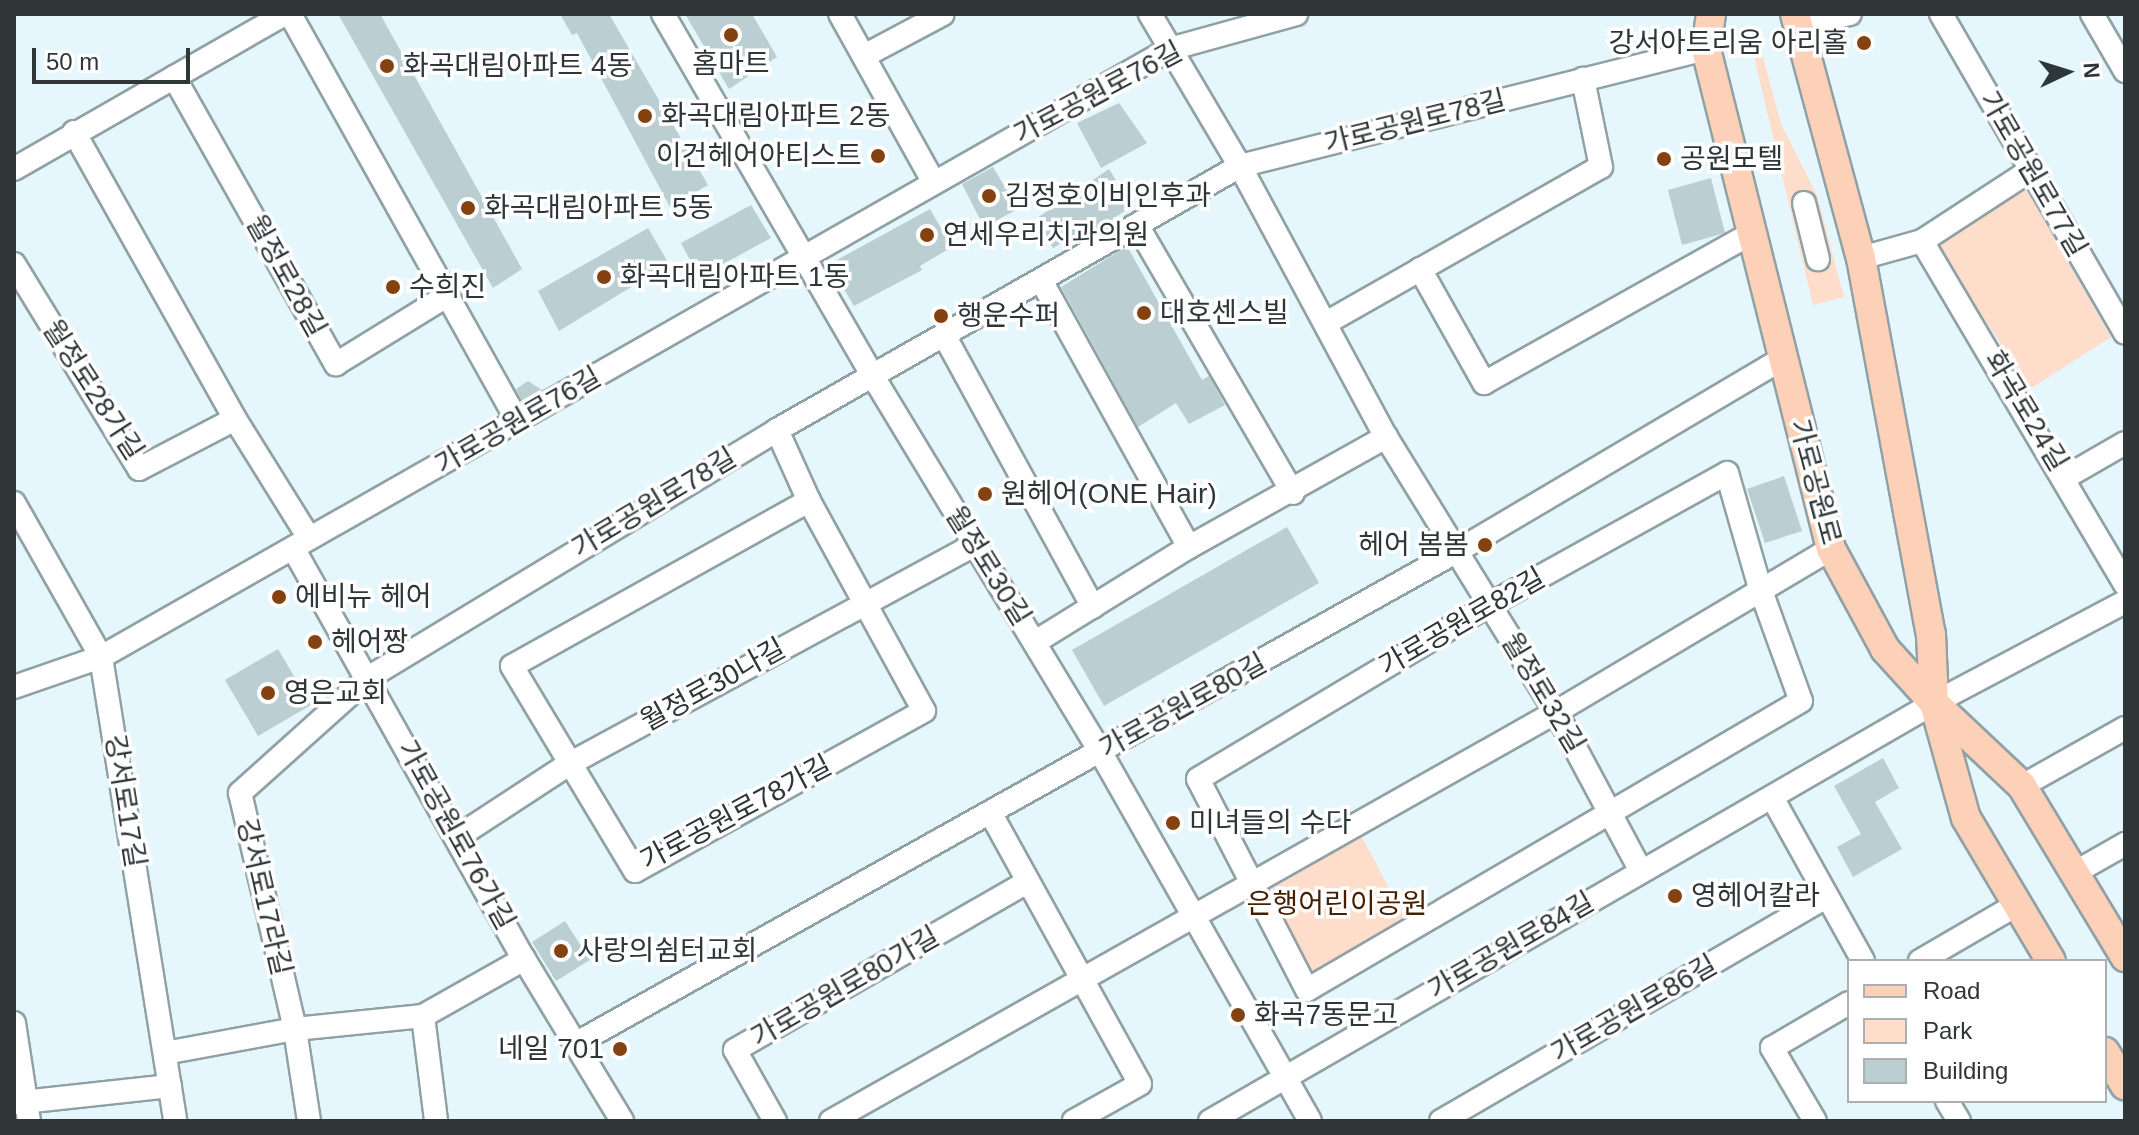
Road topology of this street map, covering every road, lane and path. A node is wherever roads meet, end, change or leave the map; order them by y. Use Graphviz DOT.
graph roads {
  1 [pos="288,14"];
  2 [pos="663,14"];
  3 [pos="840,14"];
  4 [pos="943,14"];
  5 [pos="1150,14"];
  6 [pos="1296,14"];
  7 [pos="1711,14"];
  8 [pos="1850,14"];
  9 [pos="1941,14"];
  10 [pos="2092,14"];
  11 [pos="1268,17"];
  12 [pos="1798,20"];
  13 [pos="1170,49"];
  14 [pos="1706,49"];
  15 [pos="864,56"];
  16 [pos="2125,71"];
  17 [pos="174,77"];
  18 [pos="1583,79"];
  19 [pos="74,132"];
  20 [pos="1240,166"];
  21 [pos="14,169"];
  22 [pos="2031,170"];
  23 [pos="934,183"];
  24 [pos="1804,203"];
  25 [pos="1137,225"];
  26 [pos="1751,234"];
  27 [pos="1922,241"];
  28 [pos="805,256"];
  29 [pos="1861,258"];
  30 [pos="1818,259"];
  31 [pos="14,264"];
  32 [pos="1420,269"];
  33 [pos="1042,282"];
  34 [pos="445,297"];
  35 [pos="1326,323"];
  36 [pos="2125,333"];
  37 [pos="944,335"];
  38 [pos="1782,359"];
  39 [pos="873,376"];
  40 [pos="235,419"];
  41 [pos="518,422"];
  42 [pos="777,430"];
  43 [pos="1386,437"];
  44 [pos="2125,443"];
  45 [pos="2066,477"];
  46 [pos="1293,493"];
  47 [pos="809,501"];
  48 [pos="14,503"];
  49 [pos="301,543"];
  50 [pos="974,545"];
  51 [pos="1189,547"];
  52 [pos="1831,549"];
  53 [pos="1459,550"];
  54 [pos="2125,584"];
  55 [pos="1760,588"];
  56 [pos="2125,602"];
  57 [pos="865,603"];
  58 [pos="1489,605"];
  59 [pos="1093,607"];
  60 [pos="1035,642"];
  61 [pos="101,657"];
  62 [pos="368,678"];
  63 [pos="14,687"];
  64 [pos="1934,703"];
  65 [pos="1556,712"];
  66 [pos="2125,728"];
  67 [pos="1101,753"];
  68 [pos="569,764"];
  69 [pos="2022,786"];
  70 [pos="1773,799"];
  71 [pos="1614,813"];
  72 [pos="991,814"];
  73 [pos="459,836"];
  74 [pos="2125,844"];
  75 [pos="1641,871"];
  76 [pos="2074,873"];
  77 [pos="1254,881"];
  78 [pos="1026,883"];
  79 [pos="1826,897"];
  80 [pos="2018,904"];
  81 [pos="1192,916"];
  82 [pos="2125,957"];
  83 [pos="524,959"];
  84 [pos="1862,959"];
  85 [pos="1923,959"];
  86 [pos="2050,959"];
  87 [pos="1080,978"];
  88 [pos="1847,1004"];
  89 [pos="423,1016"];
  90 [pos="14,1023"];
  91 [pos="295,1029"];
  92 [pos="577,1043"];
  93 [pos="165,1053"];
  94 [pos="2107,1055"];
  95 [pos="1284,1078"];
  96 [pos="2125,1085"];
  97 [pos="170,1086"];
  98 [pos="1948,1103"];
  99 [pos="23,1109"];
  100 [pos="175,1121"];
  101 [pos="309,1121"];
  102 [pos="436,1121"];
  103 [pos="622,1121"];
  104 [pos="775,1121"];
  105 [pos="831,1121"];
  106 [pos="1074,1121"];
  107 [pos="1210,1121"];
  108 [pos="1310,1121"];
  109 [pos="1441,1121"];
  110 [pos="1815,1121"];
  111 [pos="1959,1121"];
  1 -- 17 [label="street"];
  1 -- 34 [label="street"];
  2 -- 28 [label="street, 월정로30길"];
  3 -- 15 [label="street"];
  4 -- 15 [label="street"];
  5 -- 13 [label="street, 월정로32길"];
  6 -- 11 [label="street, 가로공원로76길"];
  7 -- 14 [label="main road, 가로공원로"];
  8 -- 12 [label="street"];
  9 -- 22 [label="street, 가로공원로77길"];
  10 -- 16 [label="street"];
  11 -- 13 [label="street, 가로공원로76길"];
  12 -- 29 [label="main road, 가로공원로"];
  13 -- 20 [label="street, 월정로32길"];
  13 -- 23 [label="street, 가로공원로76길"];
  14 -- 18 [label="street, 가로공원로78길"];
  14 -- 26 [label="main road, 가로공원로"];
  15 -- 23 [label="street"];
  17 -- 19 [label="street"];
  17 -- 34 [label="street, 월정로28길"];
  18 -- 20 [label="street, 가로공원로78길"];
  18 -- 32 [label="street"];
  19 -- 21 [label="street"];
  19 -- 40 [label="street"];
  20 -- 25 [label="street, 가로공원로78길"];
  20 -- 35 [label="street, 월정로32길"];
  22 -- 27 [label="street"];
  22 -- 36 [label="street, 가로공원로77길"];
  23 -- 28 [label="street, 가로공원로76길"];
  24 -- 30 [label="street"];
  25 -- 33 [label="street, 가로공원로78길"];
  25 -- 46 [label="street"];
  26 -- 32 [label="street"];
  26 -- 38 [label="main road, 가로공원로"];
  27 -- 29 [label="street"];
  27 -- 45 [label="street, 화곡로24길"];
  28 -- 39 [label="street, 월정로30길"];
  28 -- 41 [label="street, 가로공원로76길"];
  29 -- 64 [label="main road, 가로공원로"];
  31 -- 40 [label="street, 월정로28가길"];
  32 -- 35 [label="street"];
  33 -- 37 [label="street, 가로공원로78길"];
  33 -- 51 [label="street"];
  34 -- 41 [label="street"];
  35 -- 43 [label="street, 월정로32길"];
  37 -- 39 [label="street, 가로공원로78길"];
  37 -- 59 [label="street"];
  38 -- 52 [label="main road, 가로공원로"];
  38 -- 53 [label="street, 가로공원로80길"];
  39 -- 42 [label="street, 가로공원로78길"];
  39 -- 50 [label="street, 월정로30길"];
  40 -- 49 [label="street"];
  41 -- 49 [label="street, 가로공원로76길"];
  42 -- 47 [label="street, 가로공원로78가길"];
  42 -- 62 [label="street, 가로공원로78길"];
  43 -- 46 [label="street"];
  43 -- 53 [label="street, 월정로32길"];
  44 -- 45 [label="street"];
  45 -- 54 [label="street, 화곡로24길"];
  46 -- 51 [label="street"];
  47 -- 57 [label="street, 가로공원로78가길"];
  47 -- 68 [label="street, 가로공원로78가길"];
  48 -- 61 [label="street, 강서로17길"];
  49 -- 61 [label="street, 가로공원로76길"];
  49 -- 62 [label="street, 가로공원로76가길"];
  50 -- 57 [label="street, 월정로30나길"];
  50 -- 60 [label="street, 월정로30길"];
  51 -- 59 [label="street"];
  52 -- 55 [label="street"];
  52 -- 64 [label="main road, 가로공원로"];
  53 -- 58 [label="street, 월정로32길"];
  53 -- 67 [label="street, 가로공원로80길"];
  55 -- 58 [label="street, 가로공원로82길"];
  55 -- 65 [label="street"];
  55 -- 71 [label="street, 가로공원로82길"];
  56 -- 64 [label="street"];
  57 -- 68 [label="street, 월정로30나길"];
  57 -- 68 [label="street, 가로공원로78가길"];
  58 -- 65 [label="street, 월정로32길"];
  58 -- 77 [label="street, 가로공원로82길"];
  59 -- 60 [label="street"];
  60 -- 67 [label="street, 월정로30길"];
  61 -- 63 [label="street, 가로공원로76길"];
  61 -- 93 [label="street, 강서로17길"];
  62 -- 73 [label="street, 가로공원로76가길"];
  62 -- 91 [label="street, 강서로17라길"];
  64 -- 69 [label="main road, 가로공원로"];
  64 -- 70 [label="street, 가로공원로84길"];
  64 -- 80 [label="main road, 가로공원로"];
  65 -- 71 [label="street, 월정로32길"];
  65 -- 77 [label="street"];
  66 -- 69 [label="street"];
  67 -- 72 [label="street, 가로공원로80길"];
  67 -- 81 [label="street, 월정로30길"];
  68 -- 73 [label="street, 월정로30나길"];
  69 -- 76 [label="main road, 가로공원로"];
  70 -- 75 [label="street, 가로공원로84길"];
  70 -- 79 [label="street"];
  71 -- 75 [label="street, 월정로32길"];
  71 -- 77 [label="street, 가로공원로82길"];
  72 -- 78 [label="street"];
  72 -- 92 [label="street, 가로공원로80길"];
  73 -- 83 [label="street, 가로공원로76가길"];
  74 -- 76 [label="street"];
  75 -- 95 [label="street, 가로공원로84길"];
  76 -- 82 [label="main road, 가로공원로"];
  77 -- 81 [label="street"];
  78 -- 87 [label="street"];
  78 -- 104 [label="street, 가로공원로80가길"];
  79 -- 84 [label="street"];
  79 -- 109 [label="street, 가로공원로86길"];
  80 -- 85 [label="street"];
  80 -- 86 [label="main road, 가로공원로"];
  81 -- 87 [label="street"];
  81 -- 95 [label="street, 월정로30길"];
  83 -- 89 [label="street"];
  83 -- 92 [label="street, 가로공원로76가길"];
  87 -- 105 [label="street"];
  87 -- 106 [label="street"];
  88 -- 110 [label="street"];
  89 -- 91 [label="street"];
  89 -- 102 [label="street"];
  90 -- 99 [label="street"];
  91 -- 93 [label="street"];
  91 -- 101 [label="street"];
  92 -- 103 [label="street, 가로공원로76가길"];
  93 -- 97 [label="street, 강서로17길"];
  94 -- 96 [label="main road"];
  95 -- 107 [label="street, 가로공원로84길"];
  95 -- 108 [label="street, 월정로30길"];
  97 -- 99 [label="street"];
  97 -- 100 [label="street, 강서로17길"];
  98 -- 111 [label="street"];
}
